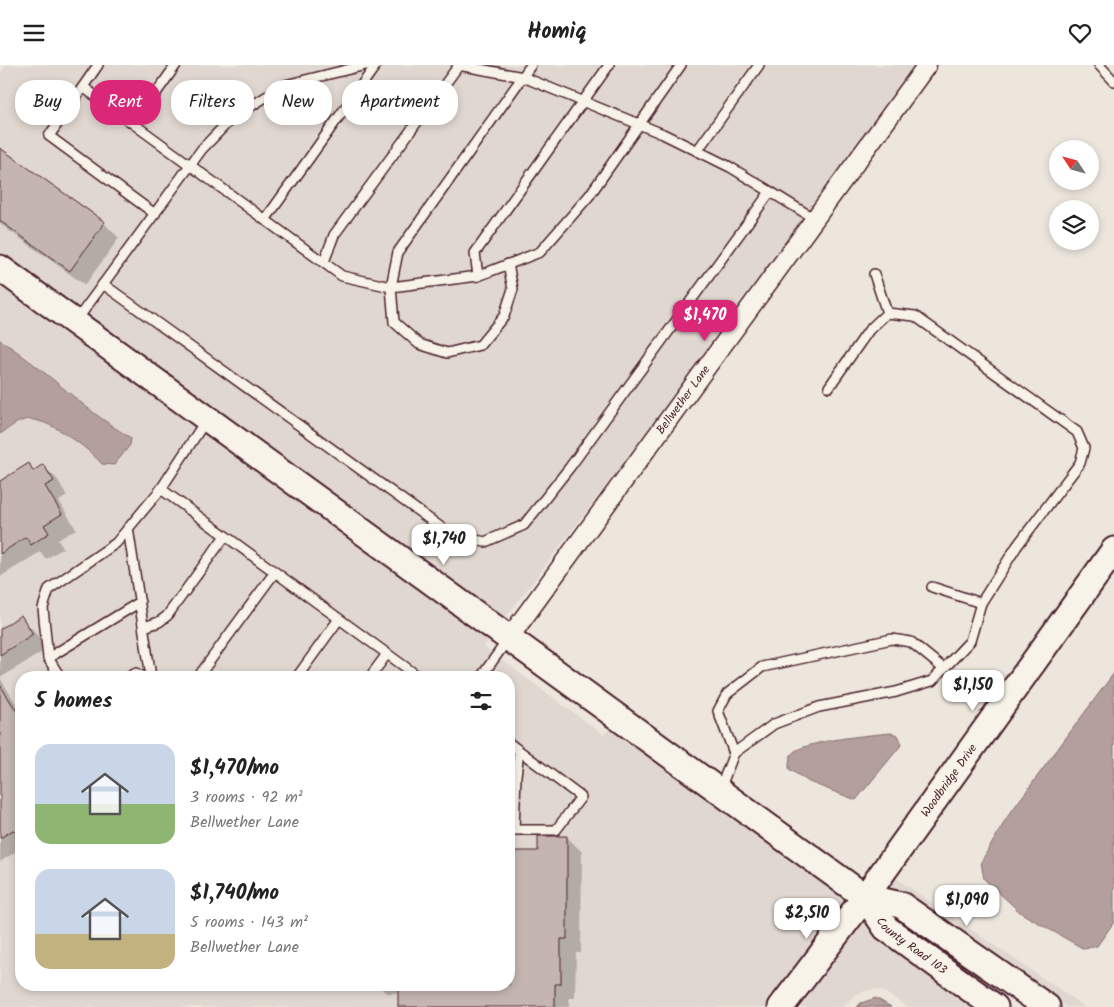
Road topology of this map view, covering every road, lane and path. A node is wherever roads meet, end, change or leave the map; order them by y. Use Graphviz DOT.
graph roads {
  1 [pos="98,65"];
  2 [pos="176,65"];
  3 [pos="366,65"];
  4 [pos="376,65"];
  5 [pos="459,65"];
  6 [pos="531,65"];
  7 [pos="609,65"];
  8 [pos="681,65"];
  9 [pos="759,65"];
  10 [pos="927,65"];
  11 [pos="1098,65"];
  12 [pos="523,77"];
  13 [pos="1114,80"];
  14 [pos="161,86"];
  15 [pos="83,87"];
  16 [pos="90,92"];
  17 [pos="583,101"];
  18 [pos="639,124"];
  19 [pos="135,125"];
  20 [pos="697,151"];
  21 [pos="190,165"];
  22 [pos="770,192"];
  23 [pos="155,214"];
  24 [pos="815,219"];
  25 [pos="266,220"];
  26 [pos="324,263"];
  27 [pos="508,264"];
  28 [pos="0,268"];
  29 [pos="874,274"];
  30 [pos="478,276"];
  31 [pos="103,285"];
  32 [pos="391,287"];
  33 [pos="887,313"];
  34 [pos="75,323"];
  35 [pos="829,387"];
  36 [pos="207,419"];
  37 [pos="161,489"];
  38 [pos="128,528"];
  39 [pos="225,536"];
  40 [pos="1114,550"];
  41 [pos="275,573"];
  42 [pos="932,587"];
  43 [pos="140,602"];
  44 [pos="981,603"];
  45 [pos="339,619"];
  46 [pos="144,627"];
  47 [pos="509,638"];
  48 [pos="387,654"];
  49 [pos="48,658"];
  50 [pos="944,669"];
  51 [pos="56,671"];
  52 [pos="150,671"];
  53 [pos="202,671"];
  54 [pos="300,671"];
  55 [pos="374,671"];
  56 [pos="411,671"];
  57 [pos="485,671"];
  58 [pos="515,748"];
  59 [pos="519,751"];
  60 [pos="734,753"];
  61 [pos="515,787"];
  62 [pos="719,791"];
  63 [pos="515,829"];
  64 [pos="865,897"];
  65 [pos="781,1007"];
  66 [pos="995,1007"];
  67 [pos="1047,1007"];
  1 -- 15 [label="lane"];
  2 -- 14 [label="lane"];
  3 -- 21 [label="lane"];
  4 -- 25 [label="lane"];
  5 -- 12 [label="lane"];
  5 -- 26 [label="lane"];
  6 -- 12 [label="lane"];
  7 -- 17 [label="lane"];
  8 -- 18 [label="lane"];
  9 -- 20 [label="lane"];
  10 -- 24 [label="street, Bellwether Lane"];
  11 -- 13 [label="lane"];
  12 -- 17 [label="lane"];
  12 -- 32 [label="lane"];
  15 -- 16 [label="lane"];
  15 -- 23 [label="lane"];
  17 -- 18 [label="lane"];
  17 -- 30 [label="lane"];
  18 -- 20 [label="lane"];
  18 -- 27 [label="lane"];
  19 -- 21 [label="lane"];
  20 -- 22 [label="lane"];
  21 -- 23 [label="lane"];
  21 -- 25 [label="lane"];
  22 -- 24 [label="lane"];
  22 -- 31 [label="lane"];
  23 -- 31 [label="lane"];
  24 -- 47 [label="street, Bellwether Lane"];
  25 -- 26 [label="lane"];
  26 -- 32 [label="lane"];
  27 -- 30 [label="lane"];
  27 -- 32 [label="lane"];
  28 -- 34 [label="street"];
  29 -- 33 [label="lane"];
  30 -- 32 [label="lane"];
  31 -- 34 [label="lane"];
  33 -- 35 [label="lane"];
  33 -- 44 [label="lane"];
  34 -- 36 [label="street"];
  36 -- 37 [label="lane"];
  36 -- 47 [label="street"];
  37 -- 38 [label="lane"];
  37 -- 39 [label="lane"];
  38 -- 43 [label="lane"];
  38 -- 49 [label="lane"];
  39 -- 41 [label="lane"];
  39 -- 46 [label="lane"];
  40 -- 64 [label="street, Woodbridge Drive"];
  41 -- 45 [label="lane"];
  41 -- 53 [label="lane"];
  42 -- 44 [label="lane"];
  43 -- 46 [label="lane"];
  43 -- 49 [label="lane"];
  44 -- 50 [label="lane"];
  45 -- 48 [label="lane"];
  45 -- 54 [label="lane"];
  46 -- 52 [label="lane"];
  47 -- 57 [label="lane"];
  47 -- 62 [label="street"];
  48 -- 55 [label="lane"];
  48 -- 56 [label="lane"];
  49 -- 51 [label="lane"];
  50 -- 60 [label="lane"];
  50 -- 60 [label="lane"];
  58 -- 59 [label="lane"];
  59 -- 61 [label="lane"];
  59 -- 63 [label="lane"];
  60 -- 62 [label="lane"];
  62 -- 64 [label="street"];
  64 -- 65 [label="street, Woodbridge Drive"];
  64 -- 66 [label="street, County Road 103"];
  64 -- 67 [label="street, County Road 103"];
}
